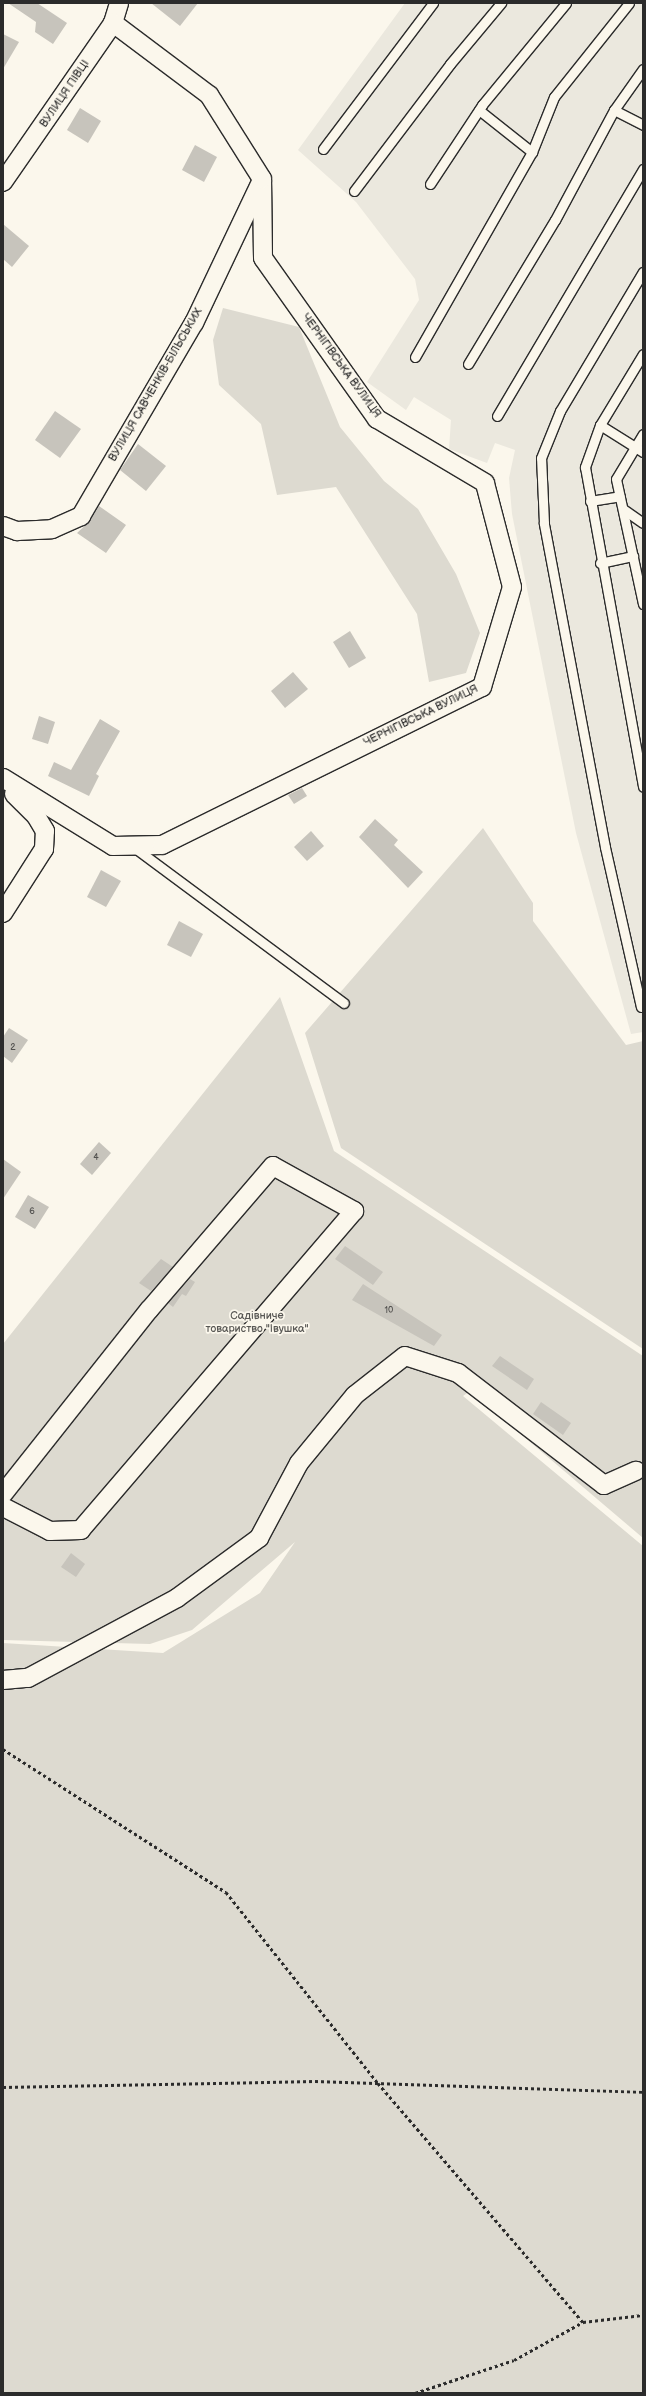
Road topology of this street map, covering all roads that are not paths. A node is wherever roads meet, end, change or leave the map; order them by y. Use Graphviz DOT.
graph roads {
  1 [pos="119,3"];
  2 [pos="433,3"];
  3 [pos="501,3"];
  4 [pos="566,3"];
  5 [pos="629,3"];
  6 [pos="113,23"];
  7 [pos="643,69"];
  8 [pos="479,110"];
  9 [pos="614,110"];
  10 [pos="643,125"];
  11 [pos="323,149"];
  12 [pos="532,152"];
  13 [pos="643,169"];
  14 [pos="262,179"];
  15 [pos="3,182"];
  16 [pos="430,184"];
  17 [pos="354,191"];
  18 [pos="643,272"];
  19 [pos="643,354"];
  20 [pos="415,357"];
  21 [pos="468,364"];
  22 [pos="497,416"];
  23 [pos="600,425"];
  24 [pos="643,434"];
  25 [pos="639,449"];
  26 [pos="620,496"];
  27 [pos="590,501"];
  28 [pos="623,509"];
  29 [pos="643,523"];
  30 [pos="3,526"];
  31 [pos="633,556"];
  32 [pos="600,563"];
  33 [pos="641,588"];
  34 [pos="643,604"];
  35 [pos="3,778"];
  36 [pos="3,783"];
  37 [pos="643,787"];
  38 [pos="131,844"];
  39 [pos="3,913"];
  40 [pos="344,1003"];
  41 [pos="641,1007"];
  42 [pos="636,1471"];
  43 [pos="3,1494"];
  44 [pos="3,1507"];
  45 [pos="3,1680"];
  1 -- 6 [label="street, ВУЛИЦЯ ПІВЦІ"];
  2 -- 11 [label="lane"];
  3 -- 17 [label="lane"];
  4 -- 8 [label="lane"];
  5 -- 12 [label="lane"];
  6 -- 14 [label="street"];
  6 -- 15 [label="street, ВУЛИЦЯ ПІВЦІ"];
  7 -- 9 [label="lane"];
  8 -- 12 [label="lane"];
  8 -- 16 [label="lane"];
  9 -- 10 [label="lane"];
  9 -- 21 [label="lane"];
  12 -- 20 [label="lane"];
  13 -- 22 [label="lane"];
  14 -- 30 [label="street, ВУЛИЦЯ САВЧЕНКІВ-БІЛЬСЬКИХ"];
  14 -- 38 [label="street, ЧЕРНІГІВСЬКА ВУЛИЦЯ"];
  18 -- 41 [label="lane"];
  19 -- 23 [label="lane"];
  23 -- 25 [label="lane"];
  23 -- 27 [label="lane"];
  24 -- 25 [label="lane"];
  25 -- 26 [label="lane"];
  26 -- 27 [label="lane"];
  26 -- 28 [label="lane"];
  27 -- 32 [label="lane"];
  28 -- 29 [label="lane"];
  28 -- 31 [label="lane"];
  31 -- 32 [label="lane"];
  31 -- 33 [label="lane"];
  32 -- 37 [label="lane"];
  33 -- 34 [label="lane"];
  35 -- 38 [label="street, ЧЕРНІГІВСЬКА ВУЛИЦЯ"];
  36 -- 39 [label="street"];
  38 -- 40 [label="lane"];
  42 -- 45 [label="street"];
  43 -- 44 [label="street"];
}
